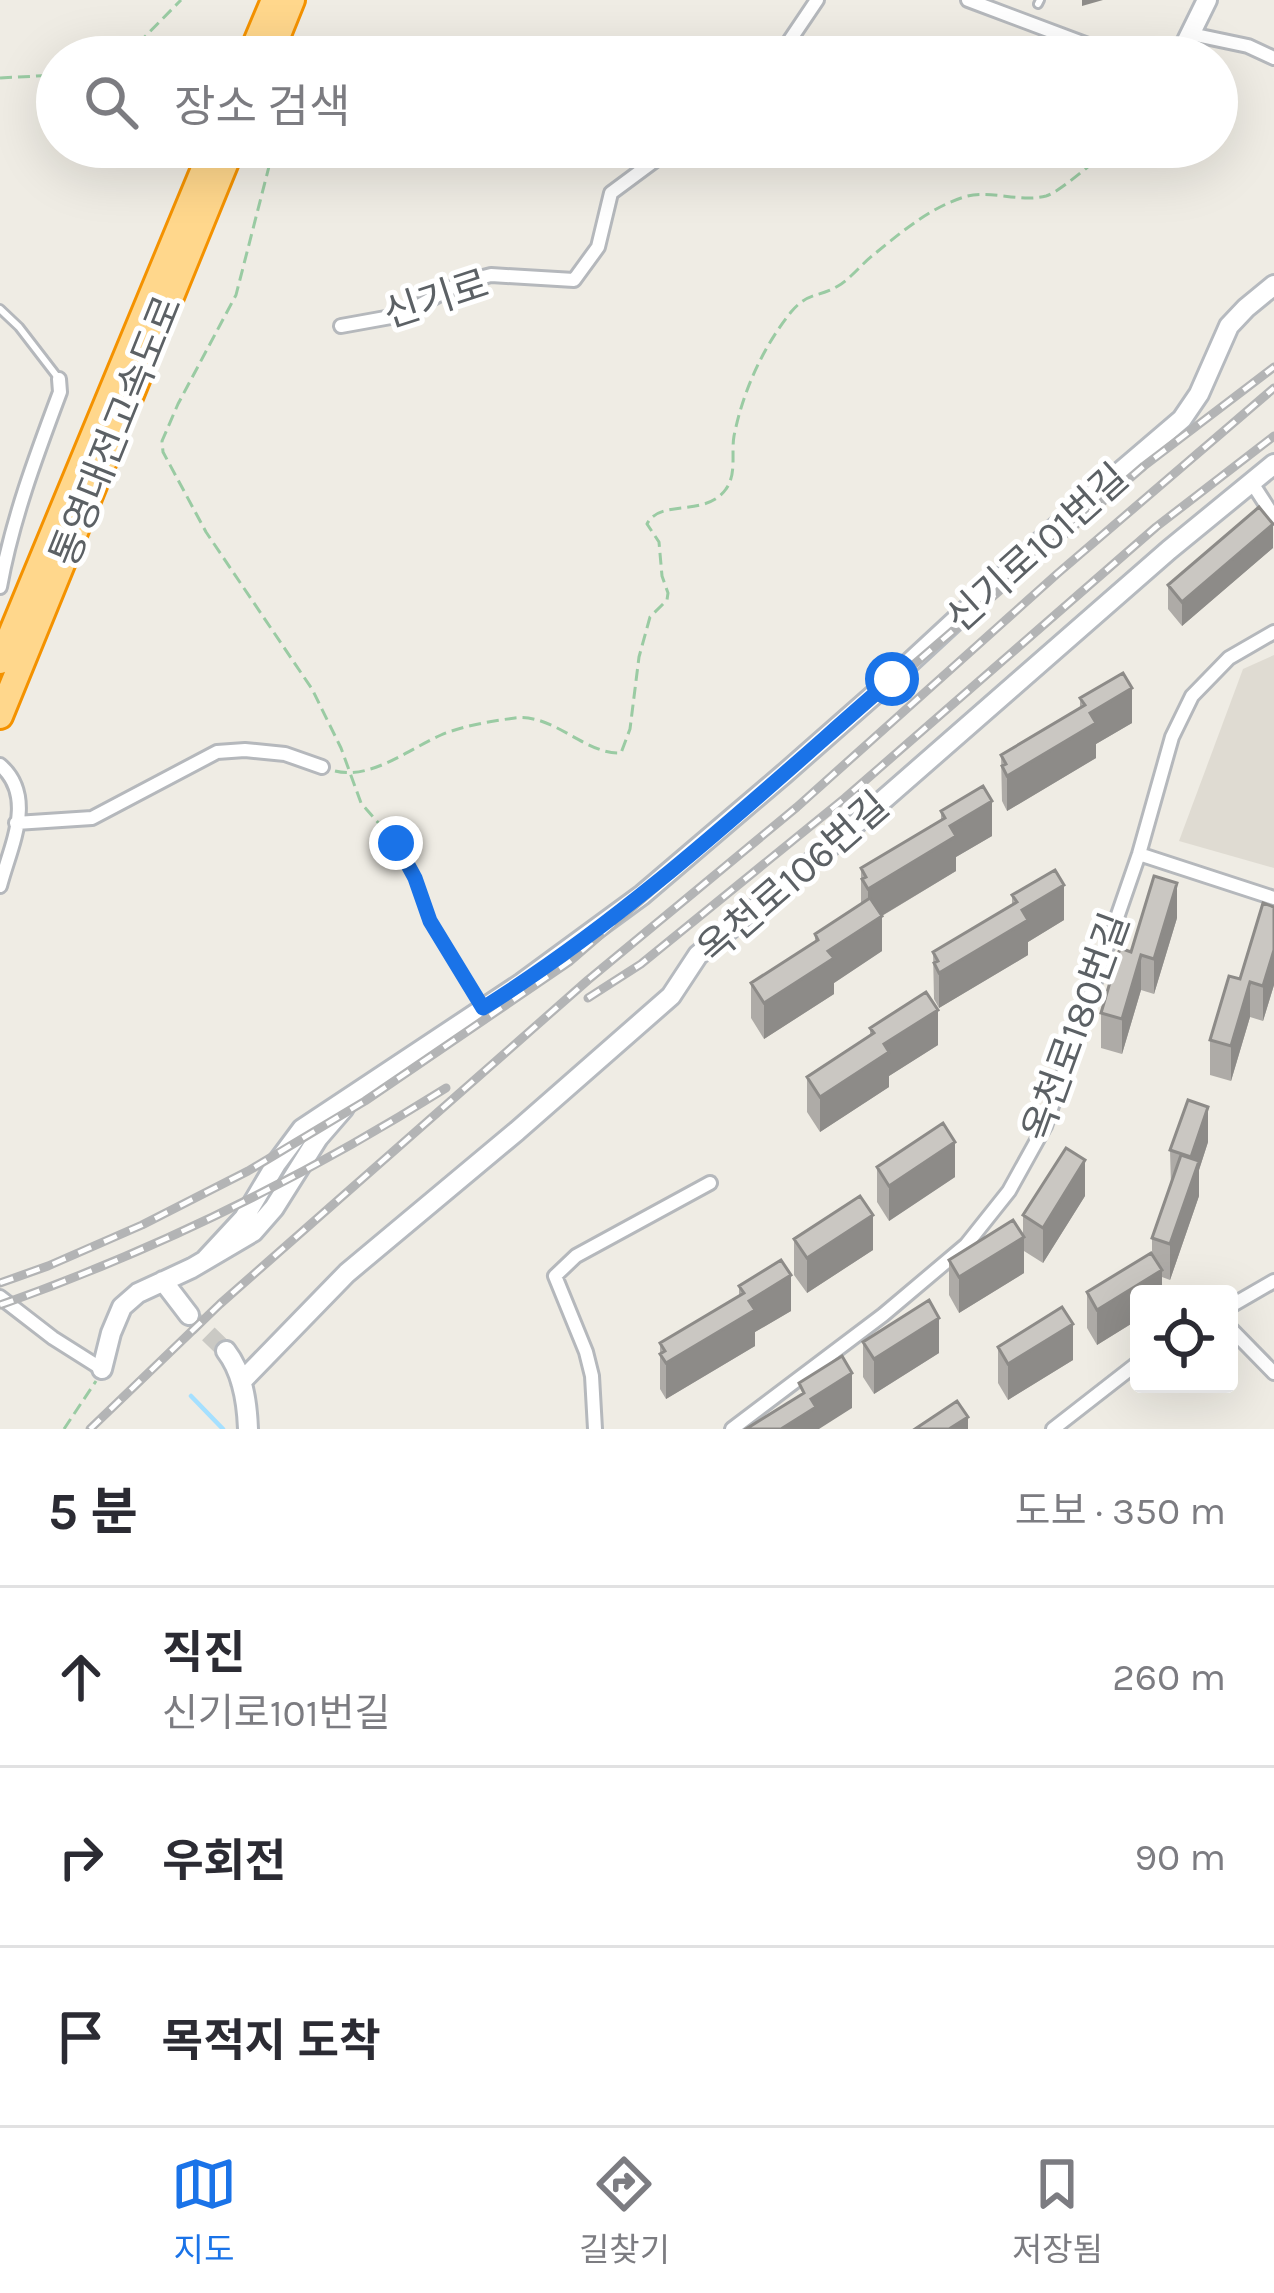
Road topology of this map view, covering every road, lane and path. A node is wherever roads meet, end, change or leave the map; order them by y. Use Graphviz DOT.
graph roads {
  1 [pos="181,0"];
  2 [pos="274,0"];
  3 [pos="292,0"];
  4 [pos="817,0"];
  5 [pos="968,0"];
  6 [pos="1207,0"];
  7 [pos="1191,34"];
  8 [pos="146,36"];
  9 [pos="259,36"];
  10 [pos="277,36"];
  11 [pos="793,36"];
  12 [pos="1064,36"];
  13 [pos="1201,36"];
  14 [pos="1238,44"];
  15 [pos="1274,58"];
  16 [pos="36,76"];
  17 [pos="0,78"];
  18 [pos="204,168"];
  19 [pos="223,168"];
  20 [pos="269,168"];
  21 [pos="645,168"];
  22 [pos="1085,168"];
  23 [pos="1274,285"];
  24 [pos="0,309"];
  25 [pos="341,326"];
  26 [pos="59,379"];
  27 [pos="1274,464"];
  28 [pos="1252,482"];
  29 [pos="1274,517"];
  30 [pos="0,587"];
  31 [pos="1274,632"];
  32 [pos="0,661"];
  33 [pos="0,716"];
  34 [pos="0,765"];
  35 [pos="322,767"];
  36 [pos="349,774"];
  37 [pos="16,823"];
  38 [pos="1139,854"];
  39 [pos="0,886"];
  40 [pos="1274,898"];
  41 [pos="483,1008"];
  42 [pos="710,1183"];
  43 [pos="164,1281"];
  44 [pos="1274,1281"];
  45 [pos="0,1297"];
  46 [pos="1238,1302"];
  47 [pos="189,1315"];
  48 [pos="1238,1336"];
  49 [pos="226,1351"];
  50 [pos="103,1369"];
  51 [pos="1130,1369"];
  52 [pos="1274,1373"];
  53 [pos="241,1382"];
  54 [pos="64,1429"];
  55 [pos="248,1429"];
  56 [pos="595,1429"];
  57 [pos="732,1429"];
  58 [pos="1053,1429"];
  1 -- 8 [label="path"];
  2 -- 9 [label="highway"];
  3 -- 10 [label="highway"];
  4 -- 11 [label="street"];
  5 -- 12 [label="street"];
  6 -- 7 [label="street"];
  7 -- 13 [label="street"];
  14 -- 15 [label="street"];
  16 -- 17 [label="path"];
  18 -- 32 [label="highway, 통영대전고속도로"];
  19 -- 33 [label="highway, 통영대전고속도로"];
  20 -- 36 [label="path"];
  21 -- 25 [label="street, 신기로"];
  22 -- 36 [label="path"];
  23 -- 41 [label="street, 신기로101번길"];
  24 -- 26 [label="lane"];
  26 -- 30 [label="street"];
  27 -- 28 [label="street, 옥천로106번길"];
  28 -- 29 [label="street"];
  28 -- 53 [label="street, 옥천로106번길"];
  31 -- 38 [label="street, 옥천로180번길"];
  34 -- 37 [label="street"];
  35 -- 36 [label="path"];
  35 -- 37 [label="street"];
  36 -- 41 [label="path"];
  37 -- 39 [label="street"];
  38 -- 40 [label="street"];
  38 -- 57 [label="street, 옥천로180번길"];
  41 -- 43 [label="street, 신기로101번길"];
  42 -- 56 [label="street"];
  43 -- 47 [label="street"];
  43 -- 50 [label="street"];
  44 -- 46 [label="street"];
  45 -- 50 [label="street"];
  48 -- 52 [label="street"];
  49 -- 53 [label="street"];
  50 -- 54 [label="path"];
  51 -- 58 [label="street"];
  53 -- 55 [label="street"];
}
